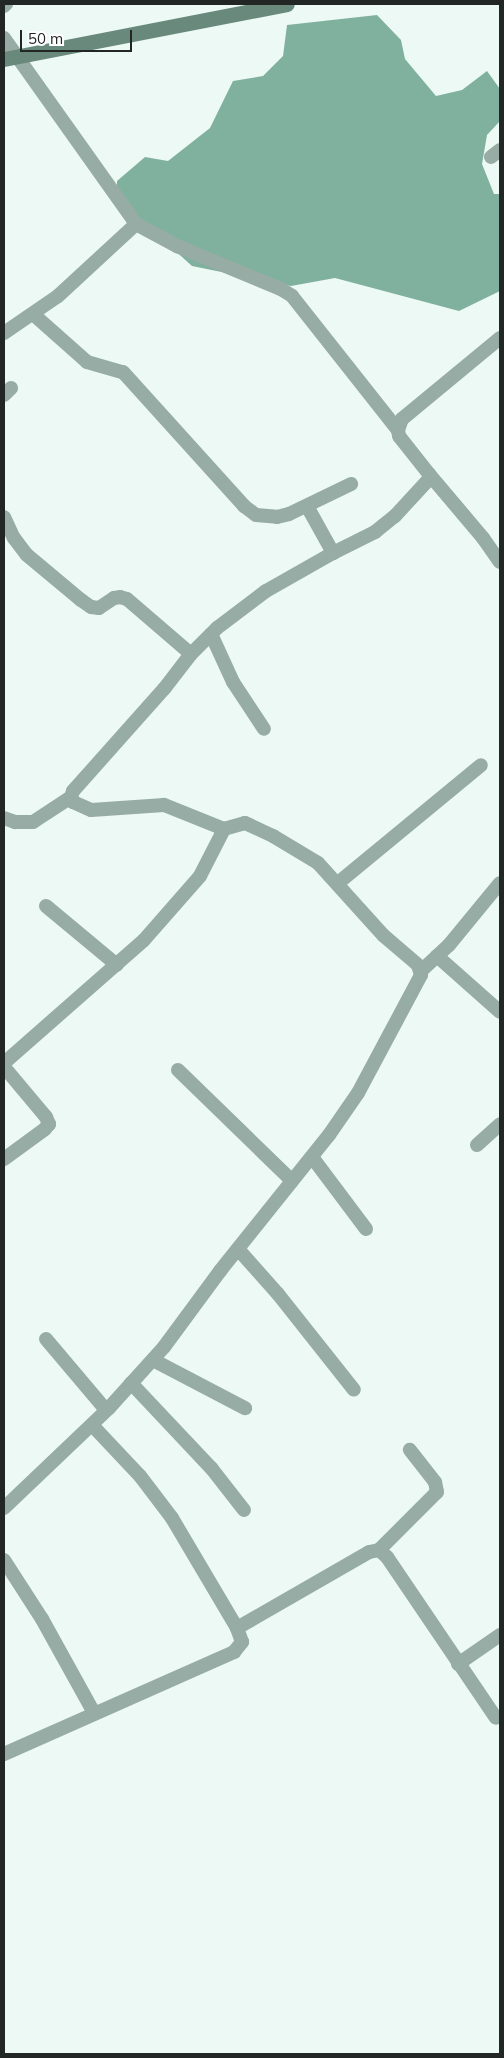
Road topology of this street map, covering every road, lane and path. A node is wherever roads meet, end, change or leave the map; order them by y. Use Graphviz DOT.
graph roads {
  1 [pos="286,4"];
  2 [pos="4,38"];
  3 [pos="11,58"];
  4 [pos="136,224"];
  5 [pos="33,314"];
  6 [pos="4,333"];
  7 [pos="500,338"];
  8 [pos="398,430"];
  9 [pos="429,474"];
  10 [pos="351,484"];
  11 [pos="307,506"];
  12 [pos="4,517"];
  13 [pos="333,553"];
  14 [pos="500,562"];
  15 [pos="211,634"];
  16 [pos="191,654"];
  17 [pos="264,729"];
  18 [pos="481,765"];
  19 [pos="71,797"];
  20 [pos="4,818"];
  21 [pos="224,829"];
  22 [pos="500,882"];
  23 [pos="338,883"];
  24 [pos="46,906"];
  25 [pos="437,956"];
  26 [pos="117,965"];
  27 [pos="421,971"];
  28 [pos="500,1012"];
  29 [pos="4,1065"];
  30 [pos="178,1070"];
  31 [pos="500,1124"];
  32 [pos="477,1145"];
  33 [pos="312,1157"];
  34 [pos="4,1159"];
  35 [pos="292,1181"];
  36 [pos="366,1228"];
  37 [pos="238,1249"];
  38 [pos="46,1340"];
  39 [pos="153,1360"];
  40 [pos="131,1383"];
  41 [pos="354,1390"];
  42 [pos="245,1408"];
  43 [pos="106,1410"];
  44 [pos="92,1425"];
  45 [pos="410,1450"];
  46 [pos="4,1508"];
  47 [pos="244,1510"];
  48 [pos="379,1550"];
  49 [pos="4,1560"];
  50 [pos="237,1628"];
  51 [pos="499,1638"];
  52 [pos="458,1664"];
  53 [pos="94,1713"];
  54 [pos="496,1718"];
  55 [pos="4,1754"];
  1 -- 3 [label="street"];
  2 -- 3 [label="street"];
  3 -- 4 [label="street"];
  4 -- 5 [label="street"];
  4 -- 8 [label="street"];
  5 -- 6 [label="street"];
  5 -- 11 [label="street"];
  7 -- 8 [label="street"];
  8 -- 9 [label="street"];
  9 -- 13 [label="street"];
  9 -- 14 [label="street"];
  10 -- 11 [label="street"];
  11 -- 13 [label="street"];
  12 -- 16 [label="street"];
  13 -- 15 [label="street"];
  15 -- 16 [label="street"];
  15 -- 17 [label="street"];
  16 -- 19 [label="street"];
  18 -- 23 [label="street"];
  19 -- 20 [label="street"];
  19 -- 21 [label="street"];
  21 -- 23 [label="street"];
  21 -- 26 [label="street"];
  22 -- 25 [label="street"];
  23 -- 27 [label="street"];
  24 -- 26 [label="street"];
  25 -- 27 [label="street"];
  25 -- 28 [label="street"];
  26 -- 29 [label="street"];
  27 -- 33 [label="street"];
  29 -- 34 [label="street"];
  30 -- 35 [label="street"];
  31 -- 32 [label="street"];
  33 -- 35 [label="street"];
  33 -- 36 [label="street"];
  35 -- 37 [label="street"];
  37 -- 39 [label="street"];
  37 -- 41 [label="street"];
  38 -- 43 [label="street"];
  39 -- 40 [label="street"];
  39 -- 42 [label="street"];
  40 -- 43 [label="street"];
  40 -- 47 [label="street"];
  43 -- 44 [label="street"];
  44 -- 46 [label="street"];
  44 -- 50 [label="street"];
  45 -- 48 [label="street"];
  48 -- 50 [label="street"];
  48 -- 52 [label="street"];
  49 -- 53 [label="street"];
  50 -- 53 [label="street"];
  51 -- 52 [label="street"];
  52 -- 54 [label="street"];
  53 -- 55 [label="street"];
}
